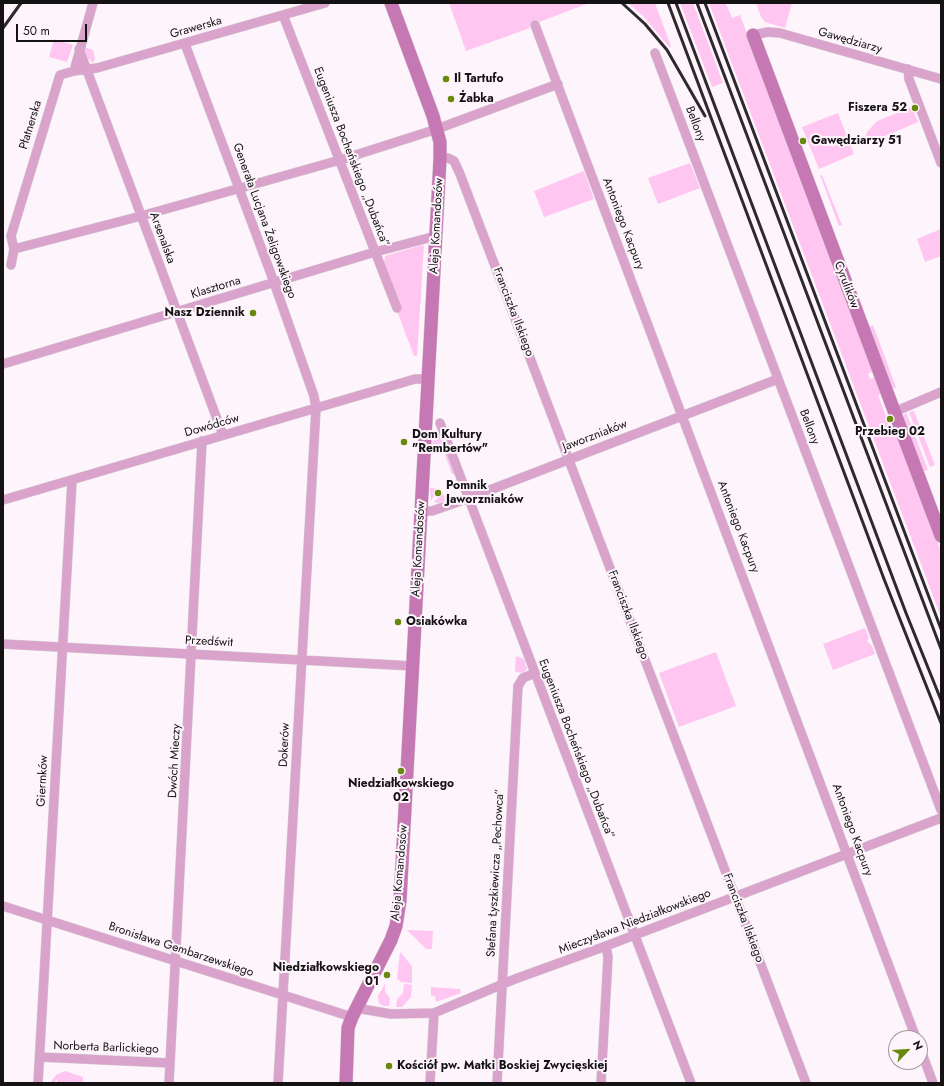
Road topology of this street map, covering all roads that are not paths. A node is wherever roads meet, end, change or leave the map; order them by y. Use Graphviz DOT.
graph roads {
  1 [pos="93,3"];
  2 [pos="325,3"];
  3 [pos="391,3"];
  4 [pos="283,15"];
  5 [pos="535,25"];
  6 [pos="752,35"];
  7 [pos="185,44"];
  8 [pos="79,49"];
  9 [pos="655,53"];
  10 [pos="908,69"];
  11 [pos="87,70"];
  12 [pos="74,71"];
  13 [pos="941,78"];
  14 [pos="558,84"];
  15 [pos="437,129"];
  16 [pos="440,159"];
  17 [pos="340,160"];
  18 [pos="941,163"];
  19 [pos="239,188"];
  20 [pos="141,216"];
  21 [pos="436,236"];
  22 [pos="14,249"];
  23 [pos="375,252"];
  24 [pos="11,265"];
  25 [pos="274,284"];
  26 [pos="397,308"];
  27 [pos="177,313"];
  28 [pos="3,364"];
  29 [pos="428,379"];
  30 [pos="778,379"];
  31 [pos="941,392"];
  32 [pos="316,408"];
  33 [pos="894,412"];
  34 [pos="683,414"];
  35 [pos="440,423"];
  36 [pos="223,435"];
  37 [pos="202,441"];
  38 [pos="569,459"];
  39 [pos="72,481"];
  40 [pos="469,498"];
  41 [pos="3,500"];
  42 [pos="421,511"];
  43 [pos="941,536"];
  44 [pos="3,644"];
  45 [pos="63,647"];
  46 [pos="192,653"];
  47 [pos="301,659"];
  48 [pos="413,666"];
  49 [pos="535,673"];
  50 [pos="941,810"];
  51 [pos="941,818"];
  52 [pos="847,853"];
  53 [pos="735,897"];
  54 [pos="3,906"];
  55 [pos="47,919"];
  56 [pos="634,935"];
  57 [pos="606,946"];
  58 [pos="175,961"];
  59 [pos="502,984"];
  60 [pos="284,996"];
  61 [pos="354,1012"];
  62 [pos="434,1013"];
  63 [pos="913,1030"];
  64 [pos="40,1057"];
  65 [pos="170,1063"];
  66 [pos="928,1070"];
  67 [pos="38,1083"];
  68 [pos="169,1083"];
  69 [pos="278,1083"];
  70 [pos="346,1083"];
  71 [pos="430,1083"];
  72 [pos="497,1083"];
  73 [pos="601,1083"];
  74 [pos="691,1083"];
  75 [pos="806,1083"];
  76 [pos="933,1083"];
  1 -- 8 [label="street"];
  2 -- 4 [label="street, Grawerska"];
  3 -- 15 [label="street"];
  4 -- 7 [label="street, Grawerska"];
  4 -- 17 [label="street, Eugeniusza Bocheńskiego „Dubańca”"];
  5 -- 14 [label="street, Antoniego Kacpury"];
  6 -- 10 [label="street, Gawędziarzy"];
  6 -- 33 [label="street, Cyrulików"];
  7 -- 11 [label="street, Grawerska"];
  7 -- 19 [label="street, Generała Lucjana Żeligowskiego"];
  8 -- 11 [label="street, Arsenalska"];
  8 -- 12 [label="street"];
  9 -- 30 [label="street, Bellony"];
  10 -- 13 [label="street, Gawędziarzy"];
  10 -- 18 [label="street"];
  11 -- 12 [label="street, Grawerska"];
  11 -- 20 [label="street, Arsenalska"];
  12 -- 22 [label="street, Płatnerska"];
  14 -- 15 [label="street"];
  14 -- 34 [label="street, Antoniego Kacpury"];
  15 -- 16 [label="street, Aleja Komandosów"];
  15 -- 17 [label="street"];
  16 -- 21 [label="street, Aleja Komandosów"];
  16 -- 38 [label="street, Franciszka Ilskiego"];
  17 -- 19 [label="street"];
  17 -- 23 [label="street, Eugeniusza Bocheńskiego „Dubańca”"];
  19 -- 20 [label="street"];
  19 -- 25 [label="street, Generała Lucjana Żeligowskiego"];
  20 -- 22 [label="street"];
  20 -- 27 [label="street, Arsenalska"];
  21 -- 23 [label="street, Klasztorna"];
  21 -- 29 [label="street, Aleja Komandosów"];
  22 -- 24 [label="street, Płatnerska"];
  23 -- 25 [label="street, Klasztorna"];
  23 -- 26 [label="street, Eugeniusza Bocheńskiego „Dubańca”"];
  25 -- 27 [label="street, Klasztorna"];
  25 -- 32 [label="street, Generała Lucjana Żeligowskiego"];
  27 -- 28 [label="street, Klasztorna"];
  27 -- 36 [label="street, Arsenalska"];
  29 -- 32 [label="street, Dowódców"];
  29 -- 42 [label="street, Aleja Komandosów"];
  30 -- 34 [label="street, Jaworzniaków"];
  30 -- 50 [label="street, Bellony"];
  31 -- 33 [label="street"];
  32 -- 36 [label="street, Dowódców"];
  32 -- 47 [label="street, Dokerów"];
  33 -- 43 [label="street, Cyrulików"];
  34 -- 38 [label="street, Jaworzniaków"];
  34 -- 52 [label="street, Antoniego Kacpury"];
  35 -- 40 [label="street, Eugeniusza Bocheńskiego „Dubańca”"];
  36 -- 37 [label="street, Dowódców"];
  37 -- 39 [label="street, Dowódców"];
  37 -- 46 [label="street, Dwóch Mieczy"];
  38 -- 40 [label="street, Jaworzniaków"];
  38 -- 53 [label="street, Franciszka Ilskiego"];
  39 -- 41 [label="street, Dowódców"];
  39 -- 45 [label="street, Giermków"];
  40 -- 42 [label="street, Jaworzniaków"];
  40 -- 49 [label="street, Eugeniusza Bocheńskiego „Dubańca”"];
  42 -- 48 [label="street, Aleja Komandosów"];
  44 -- 45 [label="street, Przedświt"];
  45 -- 46 [label="street, Przedświt"];
  45 -- 55 [label="street, Giermków"];
  46 -- 47 [label="street, Przedświt"];
  46 -- 58 [label="street, Dwóch Mieczy"];
  47 -- 48 [label="street, Przedświt"];
  47 -- 60 [label="street, Dokerów"];
  48 -- 61 [label="street, Aleja Komandosów"];
  49 -- 56 [label="street, Eugeniusza Bocheńskiego „Dubańca”"];
  49 -- 59 [label="street, Stefana Łyszkiewicza „Pechowca”"];
  51 -- 52 [label="street, Mieczysława Niedziałkowskiego"];
  52 -- 53 [label="street, Mieczysława Niedziałkowskiego"];
  52 -- 63 [label="street, Antoniego Kacpury"];
  53 -- 56 [label="street, Mieczysława Niedziałkowskiego"];
  53 -- 75 [label="street, Franciszka Ilskiego"];
  54 -- 55 [label="street, Bronisława Gembarzewskiego"];
  55 -- 58 [label="street, Bronisława Gembarzewskiego"];
  55 -- 64 [label="street, Giermków"];
  56 -- 57 [label="street, Mieczysława Niedziałkowskiego"];
  56 -- 74 [label="street, Eugeniusza Bocheńskiego „Dubańca”"];
  57 -- 59 [label="street, Mieczysława Niedziałkowskiego"];
  57 -- 73 [label="street"];
  58 -- 60 [label="street, Bronisława Gembarzewskiego"];
  58 -- 65 [label="street, Dwóch Mieczy"];
  59 -- 62 [label="street, Mieczysława Niedziałkowskiego"];
  59 -- 72 [label="street, Stefana Łyszkiewicza „Pechowca”"];
  60 -- 61 [label="street, Bronisława Gembarzewskiego"];
  60 -- 69 [label="street, Dokerów"];
  61 -- 62 [label="street, Mieczysława Niedziałkowskiego"];
  61 -- 70 [label="street, Aleja Komandosów"];
  62 -- 71 [label="street"];
  64 -- 65 [label="street, Norberta Barlickiego"];
  64 -- 67 [label="street, Giermków"];
  65 -- 68 [label="street, Dwóch Mieczy"];
  66 -- 76 [label="street"];
}
